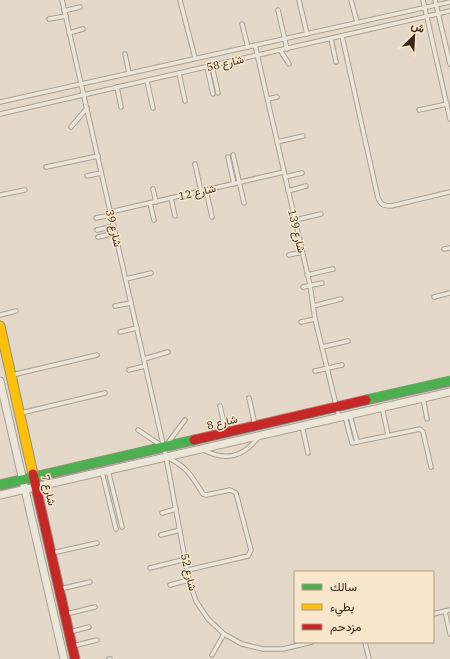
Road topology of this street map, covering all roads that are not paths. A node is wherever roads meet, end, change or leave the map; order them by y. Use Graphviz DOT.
graph roads {
  1 [pos="62,0"];
  2 [pos="180,0"];
  3 [pos="299,0"];
  4 [pos="351,0"];
  5 [pos="423,0"];
  6 [pos="435,0"];
  7 [pos="450,2"];
  8 [pos="436,5"];
  9 [pos="80,7"];
  10 [pos="424,7"];
  11 [pos="278,10"];
  12 [pos="450,11"];
  13 [pos="65,13"];
  14 [pos="438,14"];
  15 [pos="426,17"];
  16 [pos="48,19"];
  17 [pos="357,22"];
  18 [pos="242,24"];
  19 [pos="83,29"];
  20 [pos="69,33"];
  21 [pos="307,34"];
  22 [pos="342,36"];
  23 [pos="331,38"];
  24 [pos="284,39"];
  25 [pos="255,45"];
  26 [pos="248,47"];
  27 [pos="287,48"];
  28 [pos="280,50"];
  29 [pos="125,54"];
  30 [pos="258,55"];
  31 [pos="195,58"];
  32 [pos="336,62"];
  33 [pos="288,64"];
  34 [pos="450,64"];
  35 [pos="212,66"];
  36 [pos="207,67"];
  37 [pos="129,73"];
  38 [pos="179,73"];
  39 [pos="147,80"];
  40 [pos="81,84"];
  41 [pos="117,87"];
  42 [pos="218,93"];
  43 [pos="213,94"];
  44 [pos="84,95"];
  45 [pos="277,97"];
  46 [pos="268,99"];
  47 [pos="185,101"];
  48 [pos="0,102"];
  49 [pos="446,104"];
  50 [pos="121,107"];
  51 [pos="86,108"];
  52 [pos="153,108"];
  53 [pos="419,110"];
  54 [pos="0,114"];
  55 [pos="450,119"];
  56 [pos="71,127"];
  57 [pos="302,136"];
  58 [pos="277,142"];
  59 [pos="233,155"];
  60 [pos="98,156"];
  61 [pos="228,156"];
  62 [pos="195,164"];
  63 [pos="46,167"];
  64 [pos="302,172"];
  65 [pos="101,173"];
  66 [pos="285,174"];
  67 [pos="87,176"];
  68 [pos="239,183"];
  69 [pos="234,184"];
  70 [pos="306,186"];
  71 [pos="153,189"];
  72 [pos="25,190"];
  73 [pos="206,190"];
  74 [pos="288,191"];
  75 [pos="201,192"];
  76 [pos="450,192"];
  77 [pos="0,195"];
  78 [pos="171,198"];
  79 [pos="156,202"];
  80 [pos="150,203"];
  81 [pos="244,203"];
  82 [pos="111,214"];
  83 [pos="321,214"];
  84 [pos="175,216"];
  85 [pos="212,217"];
  86 [pos="96,218"];
  87 [pos="154,220"];
  88 [pos="295,220"];
  89 [pos="114,226"];
  90 [pos="97,230"];
  91 [pos="115,233"];
  92 [pos="98,237"];
  93 [pos="450,248"];
  94 [pos="444,250"];
  95 [pos="302,252"];
  96 [pos="290,255"];
  97 [pos="333,269"];
  98 [pos="151,273"];
  99 [pos="307,275"];
  100 [pos="126,279"];
  101 [pos="322,282"];
  102 [pos="310,285"];
  103 [pos="303,287"];
  104 [pos="450,293"];
  105 [pos="434,297"];
  106 [pos="341,299"];
  107 [pos="131,303"];
  108 [pos="115,306"];
  109 [pos="313,306"];
  110 [pos="16,311"];
  111 [pos="0,314"];
  112 [pos="315,319"];
  113 [pos="301,322"];
  114 [pos="0,326"];
  115 [pos="137,328"];
  116 [pos="120,332"];
  117 [pos="348,341"];
  118 [pos="322,347"];
  119 [pos="168,352"];
  120 [pos="96,356"];
  121 [pos="144,359"];
  122 [pos="342,365"];
  123 [pos="146,366"];
  124 [pos="328,368"];
  125 [pos="129,370"];
  126 [pos="315,371"];
  127 [pos="11,375"];
  128 [pos="0,381"];
  129 [pos="450,381"];
  130 [pos="450,392"];
  131 [pos="105,393"];
  132 [pos="249,398"];
  133 [pos="423,398"];
  134 [pos="220,406"];
  135 [pos="382,407"];
  136 [pos="337,408"];
  137 [pos="20,413"];
  138 [pos="345,416"];
  139 [pos="427,419"];
  140 [pos="185,420"];
  141 [pos="256,426"];
  142 [pos="302,426"];
  143 [pos="138,430"];
  144 [pos="226,433"];
  145 [pos="388,435"];
  146 [pos="260,436"];
  147 [pos="357,442"];
  148 [pos="202,448"];
  149 [pos="165,452"];
  150 [pos="308,454"];
  151 [pos="431,467"];
  152 [pos="105,471"];
  153 [pos="34,478"];
  154 [pos="23,480"];
  155 [pos="0,485"];
  156 [pos="36,487"];
  157 [pos="25,490"];
  158 [pos="0,495"];
  159 [pos="176,509"];
  160 [pos="162,513"];
  161 [pos="122,528"];
  162 [pos="116,529"];
  163 [pos="180,530"];
  164 [pos="161,535"];
  165 [pos="97,543"];
  166 [pos="51,554"];
  167 [pos="186,559"];
  168 [pos="150,568"];
  169 [pos="188,570"];
  170 [pos="189,580"];
  171 [pos="90,582"];
  172 [pos="170,585"];
  173 [pos="59,589"];
  174 [pos="95,607"];
  175 [pos="450,610"];
  176 [pos="445,611"];
  177 [pos="65,614"];
  178 [pos="434,614"];
  179 [pos="89,627"];
  180 [pos="69,632"];
  181 [pos="224,634"];
  182 [pos="450,634"];
  183 [pos="97,640"];
  184 [pos="308,643"];
  185 [pos="365,643"];
  186 [pos="72,646"];
  187 [pos="212,654"];
  188 [pos="64,659"];
  189 [pos="75,659"];
  190 [pos="369,659"];
  1 -- 13 [label="lane, شارع 39"];
  2 -- 31 [label="lane"];
  3 -- 21 [label="lane"];
  4 -- 17 [label="lane"];
  5 -- 10 [label="lane"];
  6 -- 8 [label="lane"];
  7 -- 8 [label="lane, شارع 58"];
  8 -- 10 [label="lane, شارع 58"];
  8 -- 14 [label="lane"];
  9 -- 13 [label="lane"];
  10 -- 15 [label="lane"];
  10 -- 17 [label="lane, شارع 58"];
  11 -- 24 [label="lane"];
  12 -- 14 [label="lane, شارع 58"];
  13 -- 16 [label="lane"];
  13 -- 20 [label="lane, شارع 39"];
  14 -- 15 [label="lane, شارع 58"];
  14 -- 34 [label="lane"];
  15 -- 22 [label="lane, شارع 58"];
  15 -- 49 [label="lane"];
  17 -- 21 [label="lane, شارع 58"];
  18 -- 26 [label="lane"];
  19 -- 20 [label="lane"];
  20 -- 40 [label="lane, شارع 39"];
  21 -- 24 [label="lane, شارع 58"];
  22 -- 23 [label="lane, شارع 58"];
  22 -- 76 [label="lane"];
  23 -- 27 [label="lane, شارع 58"];
  23 -- 32 [label="lane"];
  24 -- 25 [label="lane, شارع 58"];
  24 -- 27 [label="lane"];
  25 -- 26 [label="lane, شارع 58"];
  25 -- 30 [label="lane, شارع 139"];
  26 -- 31 [label="lane, شارع 58"];
  27 -- 28 [label="lane, شارع 58"];
  28 -- 30 [label="lane, شارع 58"];
  28 -- 33 [label="lane"];
  29 -- 37 [label="lane"];
  30 -- 35 [label="lane, شارع 58"];
  30 -- 46 [label="lane, شارع 139"];
  31 -- 37 [label="lane, شارع 58"];
  35 -- 36 [label="lane, شارع 58"];
  35 -- 42 [label="lane"];
  36 -- 38 [label="lane, شارع 58"];
  36 -- 43 [label="lane"];
  37 -- 40 [label="lane, شارع 58"];
  38 -- 39 [label="lane, شارع 58"];
  38 -- 47 [label="lane"];
  39 -- 41 [label="lane, شارع 58"];
  39 -- 52 [label="lane"];
  40 -- 44 [label="lane, شارع 39"];
  40 -- 48 [label="lane, شارع 58"];
  41 -- 44 [label="lane, شارع 58"];
  41 -- 50 [label="lane"];
  44 -- 51 [label="lane, شارع 39"];
  44 -- 54 [label="lane, شارع 58"];
  45 -- 46 [label="lane"];
  46 -- 58 [label="lane, شارع 139"];
  49 -- 53 [label="lane"];
  49 -- 55 [label="lane"];
  51 -- 56 [label="lane"];
  51 -- 60 [label="lane, شارع 39"];
  57 -- 58 [label="lane"];
  58 -- 66 [label="lane, شارع 139"];
  59 -- 68 [label="lane"];
  60 -- 63 [label="lane"];
  60 -- 65 [label="lane, شارع 39"];
  61 -- 69 [label="lane"];
  62 -- 75 [label="lane"];
  64 -- 66 [label="lane, شارع 12"];
  65 -- 67 [label="lane"];
  65 -- 82 [label="lane, شارع 39"];
  66 -- 68 [label="lane, شارع 12"];
  66 -- 74 [label="lane, شارع 139"];
  68 -- 69 [label="lane, شارع 12"];
  68 -- 81 [label="lane"];
  69 -- 73 [label="lane, شارع 12"];
  70 -- 74 [label="lane"];
  71 -- 79 [label="lane"];
  72 -- 77 [label="lane"];
  73 -- 75 [label="lane, شارع 12"];
  73 -- 85 [label="lane"];
  74 -- 88 [label="lane, شارع 139"];
  75 -- 78 [label="lane, شارع 12"];
  78 -- 79 [label="lane, شارع 12"];
  78 -- 84 [label="lane"];
  79 -- 80 [label="lane, شارع 12"];
  80 -- 82 [label="lane, شارع 12"];
  80 -- 87 [label="lane"];
  82 -- 86 [label="lane, شارع 12"];
  82 -- 89 [label="lane, شارع 39"];
  83 -- 88 [label="lane"];
  88 -- 95 [label="lane, شارع 139"];
  89 -- 90 [label="lane"];
  89 -- 91 [label="lane, شارع 39"];
  91 -- 92 [label="lane"];
  91 -- 100 [label="lane, شارع 39"];
  93 -- 94 [label="lane"];
  95 -- 96 [label="lane"];
  95 -- 99 [label="lane, شارع 139"];
  97 -- 99 [label="lane"];
  98 -- 100 [label="lane"];
  99 -- 102 [label="lane, شارع 139"];
  100 -- 107 [label="lane, شارع 39"];
  101 -- 102 [label="lane"];
  102 -- 103 [label="lane"];
  102 -- 109 [label="lane, شارع 139"];
  104 -- 105 [label="lane"];
  106 -- 109 [label="lane"];
  107 -- 108 [label="lane"];
  107 -- 115 [label="lane, شارع 39"];
  109 -- 112 [label="lane, شارع 139"];
  110 -- 111 [label="lane"];
  112 -- 113 [label="lane"];
  112 -- 118 [label="lane, شارع 139"];
  114 -- 127 [label="street, شارع 7"];
  115 -- 116 [label="lane"];
  115 -- 121 [label="lane, شارع 39"];
  117 -- 118 [label="lane"];
  118 -- 124 [label="lane, شارع 139"];
  119 -- 121 [label="lane"];
  120 -- 127 [label="lane"];
  121 -- 123 [label="lane, شارع 39"];
  122 -- 124 [label="lane"];
  123 -- 125 [label="lane"];
  123 -- 149 [label="lane, شارع 39"];
  124 -- 126 [label="lane"];
  124 -- 136 [label="lane, شارع 139"];
  127 -- 137 [label="street, شارع 7"];
  128 -- 154 [label="street"];
  129 -- 136 [label="street, شارع 8"];
  130 -- 133 [label="street, شارع 8"];
  131 -- 137 [label="lane"];
  132 -- 141 [label="lane"];
  133 -- 135 [label="street, شارع 8"];
  133 -- 139 [label="lane"];
  134 -- 144 [label="lane"];
  135 -- 138 [label="street, شارع 8"];
  135 -- 145 [label="lane"];
  136 -- 138 [label="lane, شارع 139"];
  136 -- 141 [label="street, شارع 8"];
  137 -- 153 [label="street, شارع 7"];
  138 -- 142 [label="street, شارع 8"];
  138 -- 147 [label="lane"];
  138 -- 147 [label="lane"];
  140 -- 149 [label="lane"];
  141 -- 144 [label="street, شارع 8"];
  142 -- 146 [label="street, شارع 8"];
  142 -- 150 [label="lane"];
  143 -- 149 [label="lane"];
  144 -- 149 [label="street, شارع 8"];
  145 -- 147 [label="lane"];
  145 -- 151 [label="lane"];
  146 -- 148 [label="street, شارع 8"];
  146 -- 148 [label="lane"];
  148 -- 149 [label="street, شارع 8"];
  149 -- 152 [label="street, شارع 8"];
  149 -- 153 [label="street, شارع 8"];
  149 -- 159 [label="lane, شارع 52"];
  149 -- 169 [label="lane"];
  152 -- 156 [label="street, شارع 8"];
  152 -- 161 [label="lane"];
  152 -- 162 [label="lane"];
  153 -- 154 [label="street, شارع 8"];
  153 -- 156 [label="street, شارع 7"];
  154 -- 155 [label="street, شارع 8"];
  154 -- 157 [label="street"];
  156 -- 157 [label="street, شارع 8"];
  156 -- 166 [label="street, شارع 7"];
  157 -- 158 [label="street, شارع 8"];
  157 -- 188 [label="street"];
  159 -- 160 [label="lane"];
  159 -- 163 [label="lane, شارع 52"];
  163 -- 164 [label="lane"];
  163 -- 167 [label="lane, شارع 52"];
  165 -- 166 [label="lane"];
  166 -- 173 [label="street, شارع 7"];
  167 -- 168 [label="lane"];
  167 -- 169 [label="lane, شارع 52"];
  169 -- 170 [label="lane, شارع 52"];
  170 -- 172 [label="lane"];
  170 -- 181 [label="lane, شارع 52"];
  171 -- 173 [label="lane"];
  173 -- 177 [label="street, شارع 7"];
  174 -- 177 [label="lane"];
  175 -- 176 [label="lane"];
  176 -- 178 [label="lane"];
  176 -- 182 [label="lane"];
  177 -- 180 [label="street, شارع 7"];
  179 -- 180 [label="lane"];
  180 -- 186 [label="street, شارع 7"];
  181 -- 184 [label="lane, شارع 52"];
  181 -- 187 [label="lane"];
  183 -- 186 [label="lane"];
  185 -- 190 [label="lane"];
  186 -- 189 [label="street, شارع 7"];
}
